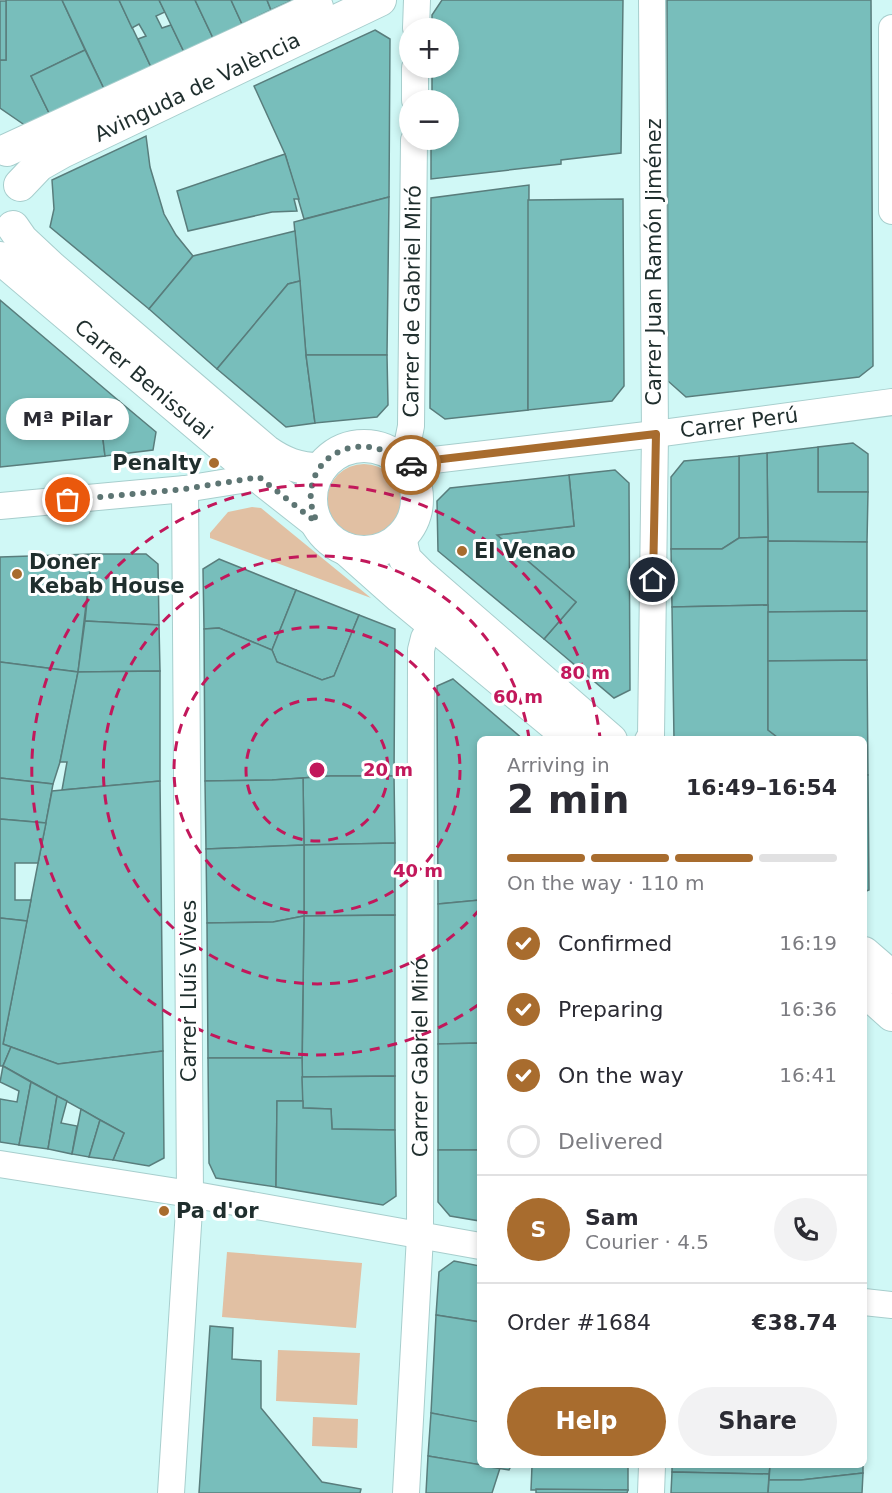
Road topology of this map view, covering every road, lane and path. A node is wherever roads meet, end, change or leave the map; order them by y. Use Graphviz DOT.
graph roads {
  1 [pos="331,0"];
  2 [pos="380,0"];
  3 [pos="417,0"];
  4 [pos="652,0"];
  5 [pos="416,18"];
  6 [pos="892,28"];
  7 [pos="3,147"];
  8 [pos="414,150"];
  9 [pos="20,185"];
  10 [pos="892,211"];
  11 [pos="7,237"];
  12 [pos="0,258"];
  13 [pos="892,402"];
  14 [pos="656,434"];
  15 [pos="403,463"];
  16 [pos="320,469"];
  17 [pos="259,477"];
  18 [pos="185,489"];
  19 [pos="0,506"];
  20 [pos="316,522"];
  21 [pos="400,538"];
  22 [pos="346,549"];
  23 [pos="432,624"];
  24 [pos="568,736"];
  25 [pos="606,736"];
  26 [pos="651,736"];
  27 [pos="867,956"];
  28 [pos="892,977"];
  29 [pos="867,993"];
  30 [pos="892,1015"];
  31 [pos="0,1164"];
  32 [pos="190,1194"];
  33 [pos="420,1236"];
  34 [pos="477,1246"];
  35 [pos="867,1302"];
  36 [pos="892,1305"];
  37 [pos="652,1468"];
  38 [pos="171,1493"];
  39 [pos="406,1493"];
  40 [pos="651,1493"];
  1 -- 7 [label="street, Avinguda de València"];
  2 -- 9 [label="street, Avinguda de València"];
  3 -- 5 [label="street"];
  4 -- 14 [label="street, Carrer Juan Ramón Jiménez"];
  6 -- 10 [label="street"];
  7 -- 9 [label="street"];
  8 -- 15 [label="street, Carrer de Gabriel Miró"];
  9 -- 11 [label="street"];
  11 -- 16 [label="street, Carrer Benissuai"];
  12 -- 17 [label="street, Carrer Benissuai"];
  13 -- 14 [label="street, Carrer Perú"];
  14 -- 15 [label="street, Carrer Perú"];
  14 -- 26 [label="street, Carrer Juan Ramón Jiménez"];
  15 -- 16 [label="street"];
  15 -- 21 [label="street"];
  16 -- 20 [label="street"];
  17 -- 18 [label="street"];
  17 -- 20 [label="street, Carrer Benissuai"];
  18 -- 19 [label="street"];
  18 -- 32 [label="street, Carrer Lluís Vives"];
  20 -- 22 [label="street"];
  21 -- 22 [label="street"];
  21 -- 25 [label="street"];
  22 -- 23 [label="street"];
  23 -- 24 [label="street"];
  23 -- 33 [label="street, Carrer Gabriel Miró"];
  27 -- 28 [label="street"];
  29 -- 30 [label="street"];
  31 -- 32 [label="street"];
  32 -- 33 [label="street"];
  32 -- 38 [label="street, Carrer Lluís Vives"];
  33 -- 34 [label="street"];
  33 -- 39 [label="street, Carrer Gabriel Miró"];
  35 -- 36 [label="street"];
  37 -- 40 [label="street"];
}
